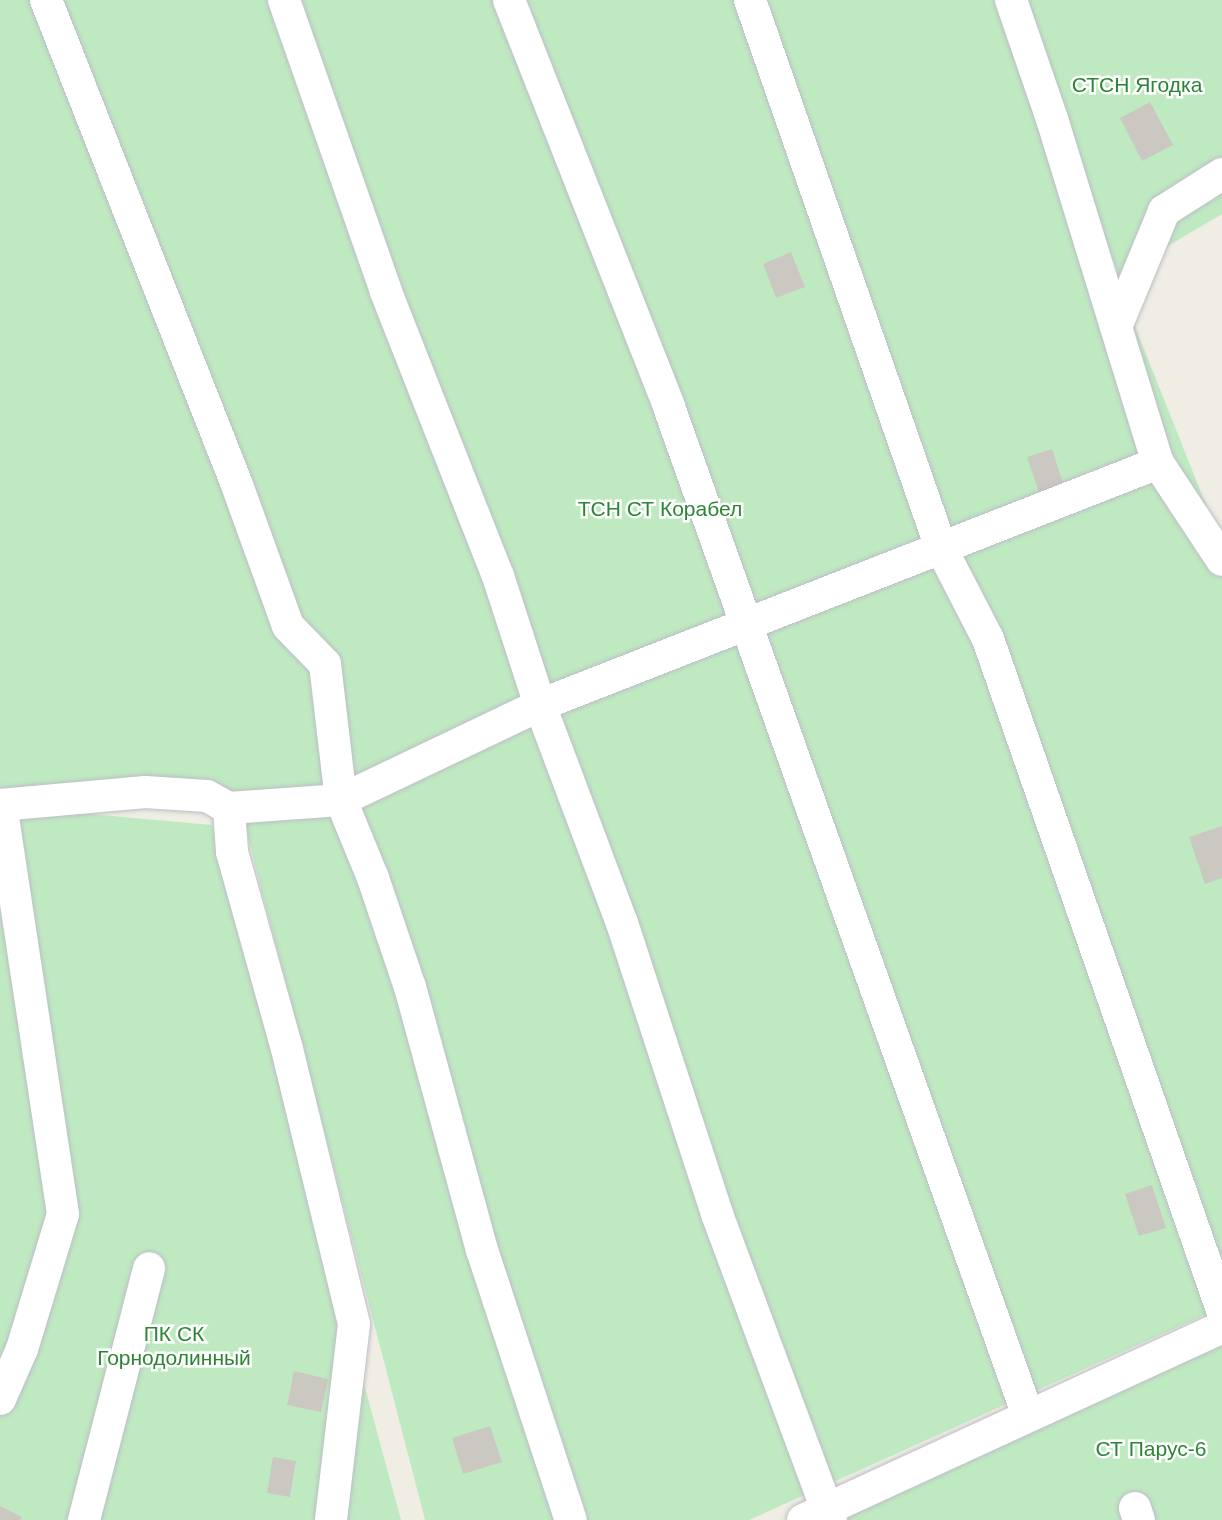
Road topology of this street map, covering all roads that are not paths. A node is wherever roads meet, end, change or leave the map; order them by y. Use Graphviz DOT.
graph roads {
  1 [pos="46,0"];
  2 [pos="284,0"];
  3 [pos="509,0"];
  4 [pos="750,0"];
  5 [pos="1011,0"];
  6 [pos="1222,174"];
  7 [pos="1116,327"];
  8 [pos="1157,463"];
  9 [pos="941,548"];
  10 [pos="1222,560"];
  11 [pos="748,624"];
  12 [pos="540,705"];
  13 [pos="341,800"];
  14 [pos="0,804"];
  15 [pos="229,808"];
  16 [pos="149,1268"];
  17 [pos="1222,1310"];
  18 [pos="1222,1327"];
  19 [pos="0,1399"];
  20 [pos="1028,1416"];
  21 [pos="821,1516"];
  22 [pos="84,1520"];
  23 [pos="331,1520"];
  24 [pos="571,1520"];
  1 -- 13 [label="lane"];
  2 -- 12 [label="lane"];
  3 -- 11 [label="lane"];
  4 -- 9 [label="lane"];
  5 -- 7 [label="lane"];
  6 -- 7 [label="lane"];
  7 -- 8 [label="lane"];
  8 -- 9 [label="lane"];
  8 -- 10 [label="lane"];
  9 -- 11 [label="lane"];
  9 -- 17 [label="lane"];
  11 -- 12 [label="lane"];
  11 -- 20 [label="lane"];
  12 -- 13 [label="lane"];
  12 -- 21 [label="lane"];
  13 -- 15 [label="lane"];
  13 -- 24 [label="lane"];
  14 -- 15 [label="lane"];
  14 -- 19 [label="lane"];
  15 -- 23 [label="lane"];
  16 -- 22 [label="lane"];
  18 -- 20 [label="lane"];
  20 -- 21 [label="lane"];
}
